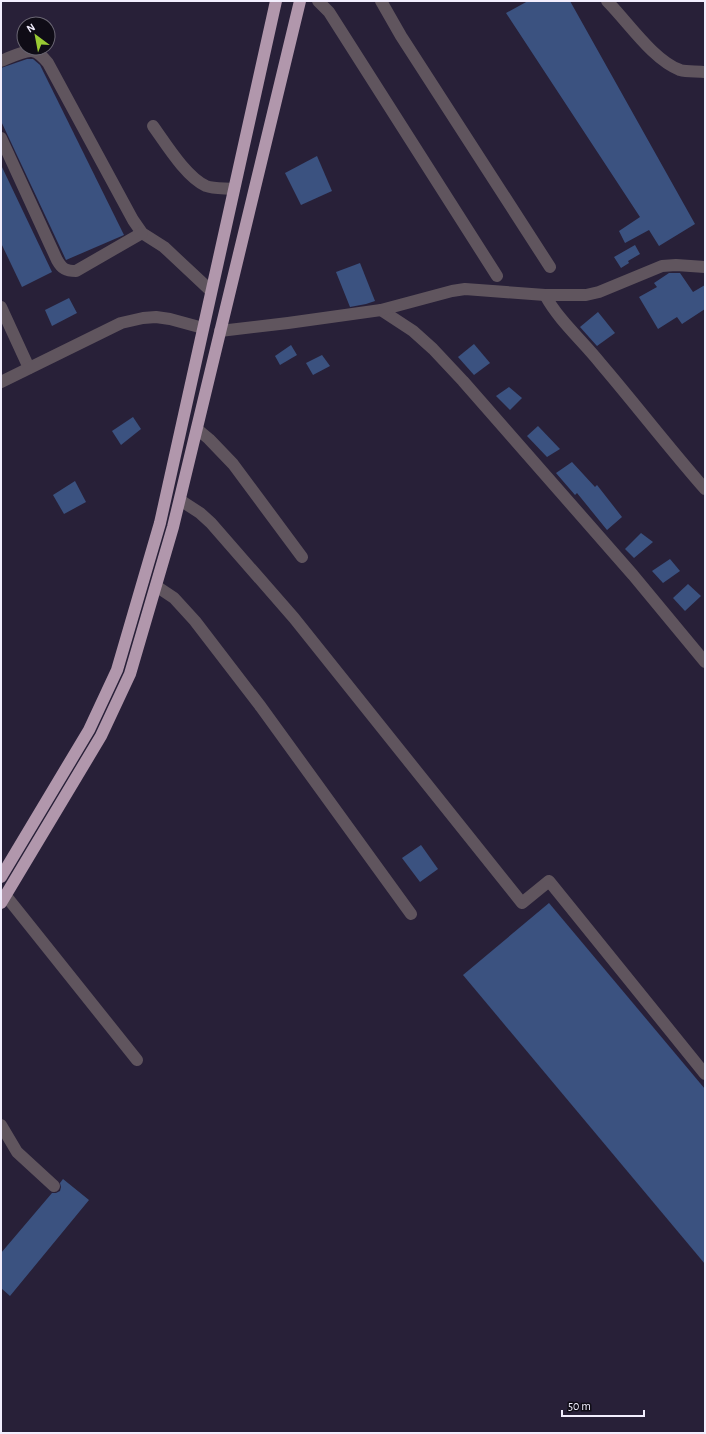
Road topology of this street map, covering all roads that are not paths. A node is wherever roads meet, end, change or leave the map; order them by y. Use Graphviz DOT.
graph roads {
  1 [pos="276,1"];
  2 [pos="300,1"];
  3 [pos="318,1"];
  4 [pos="381,1"];
  5 [pos="607,1"];
  6 [pos="1,61"];
  7 [pos="705,72"];
  8 [pos="153,126"];
  9 [pos="1,138"];
  10 [pos="234,189"];
  11 [pos="142,233"];
  12 [pos="550,267"];
  13 [pos="704,269"];
  14 [pos="496,276"];
  15 [pos="211,291"];
  16 [pos="545,295"];
  17 [pos="1,307"];
  18 [pos="381,310"];
  19 [pos="203,328"];
  20 [pos="220,331"];
  21 [pos="29,368"];
  22 [pos="1,382"];
  23 [pos="197,429"];
  24 [pos="705,489"];
  25 [pos="180,500"];
  26 [pos="302,556"];
  27 [pos="156,586"];
  28 [pos="705,662"];
  29 [pos="1,877"];
  30 [pos="3,900"];
  31 [pos="411,914"];
  32 [pos="137,1060"];
  33 [pos="705,1074"];
  34 [pos="1,1125"];
  35 [pos="54,1186"];
  1 -- 10 [label="highway"];
  2 -- 20 [label="highway"];
  3 -- 14 [label="street"];
  4 -- 12 [label="street"];
  5 -- 7 [label="street"];
  6 -- 11 [label="street"];
  8 -- 10 [label="street"];
  9 -- 11 [label="street"];
  10 -- 15 [label="highway"];
  11 -- 15 [label="street"];
  13 -- 16 [label="street"];
  15 -- 19 [label="highway"];
  16 -- 18 [label="street"];
  16 -- 24 [label="street"];
  17 -- 21 [label="street"];
  18 -- 20 [label="street"];
  18 -- 28 [label="street"];
  19 -- 21 [label="street"];
  19 -- 29 [label="highway"];
  20 -- 23 [label="highway"];
  21 -- 22 [label="street"];
  23 -- 25 [label="highway"];
  23 -- 26 [label="street"];
  25 -- 27 [label="highway"];
  25 -- 33 [label="street"];
  27 -- 30 [label="highway"];
  27 -- 31 [label="street"];
  30 -- 32 [label="street"];
  34 -- 35 [label="street"];
}
